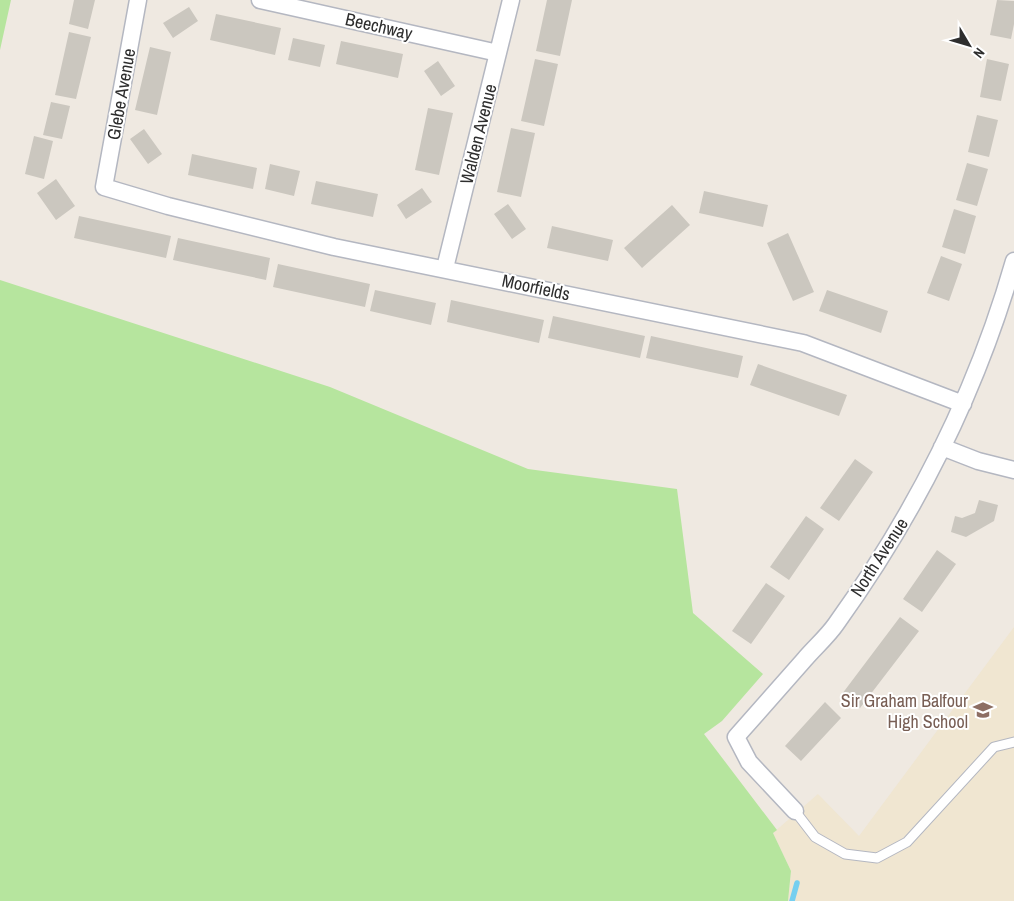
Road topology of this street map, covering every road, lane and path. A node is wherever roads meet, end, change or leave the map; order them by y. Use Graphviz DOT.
graph roads {
  1 [pos="138,0"];
  2 [pos="260,0"];
  3 [pos="511,0"];
  4 [pos="498,53"];
  5 [pos="104,187"];
  6 [pos="1014,261"];
  7 [pos="445,268"];
  8 [pos="962,404"];
  9 [pos="942,447"];
  10 [pos="1014,470"];
  11 [pos="1014,742"];
  12 [pos="795,811"];
  1 -- 5 [label="street, Glebe Avenue"];
  2 -- 4 [label="street, Beechway"];
  3 -- 4 [label="street, Walden Avenue"];
  4 -- 7 [label="street, Walden Avenue"];
  5 -- 7 [label="street, Moorfields"];
  6 -- 8 [label="street, North Avenue"];
  7 -- 8 [label="street, Moorfields"];
  8 -- 9 [label="street, North Avenue"];
  9 -- 10 [label="street"];
  9 -- 12 [label="street, North Avenue"];
  11 -- 12 [label="lane"];
}
